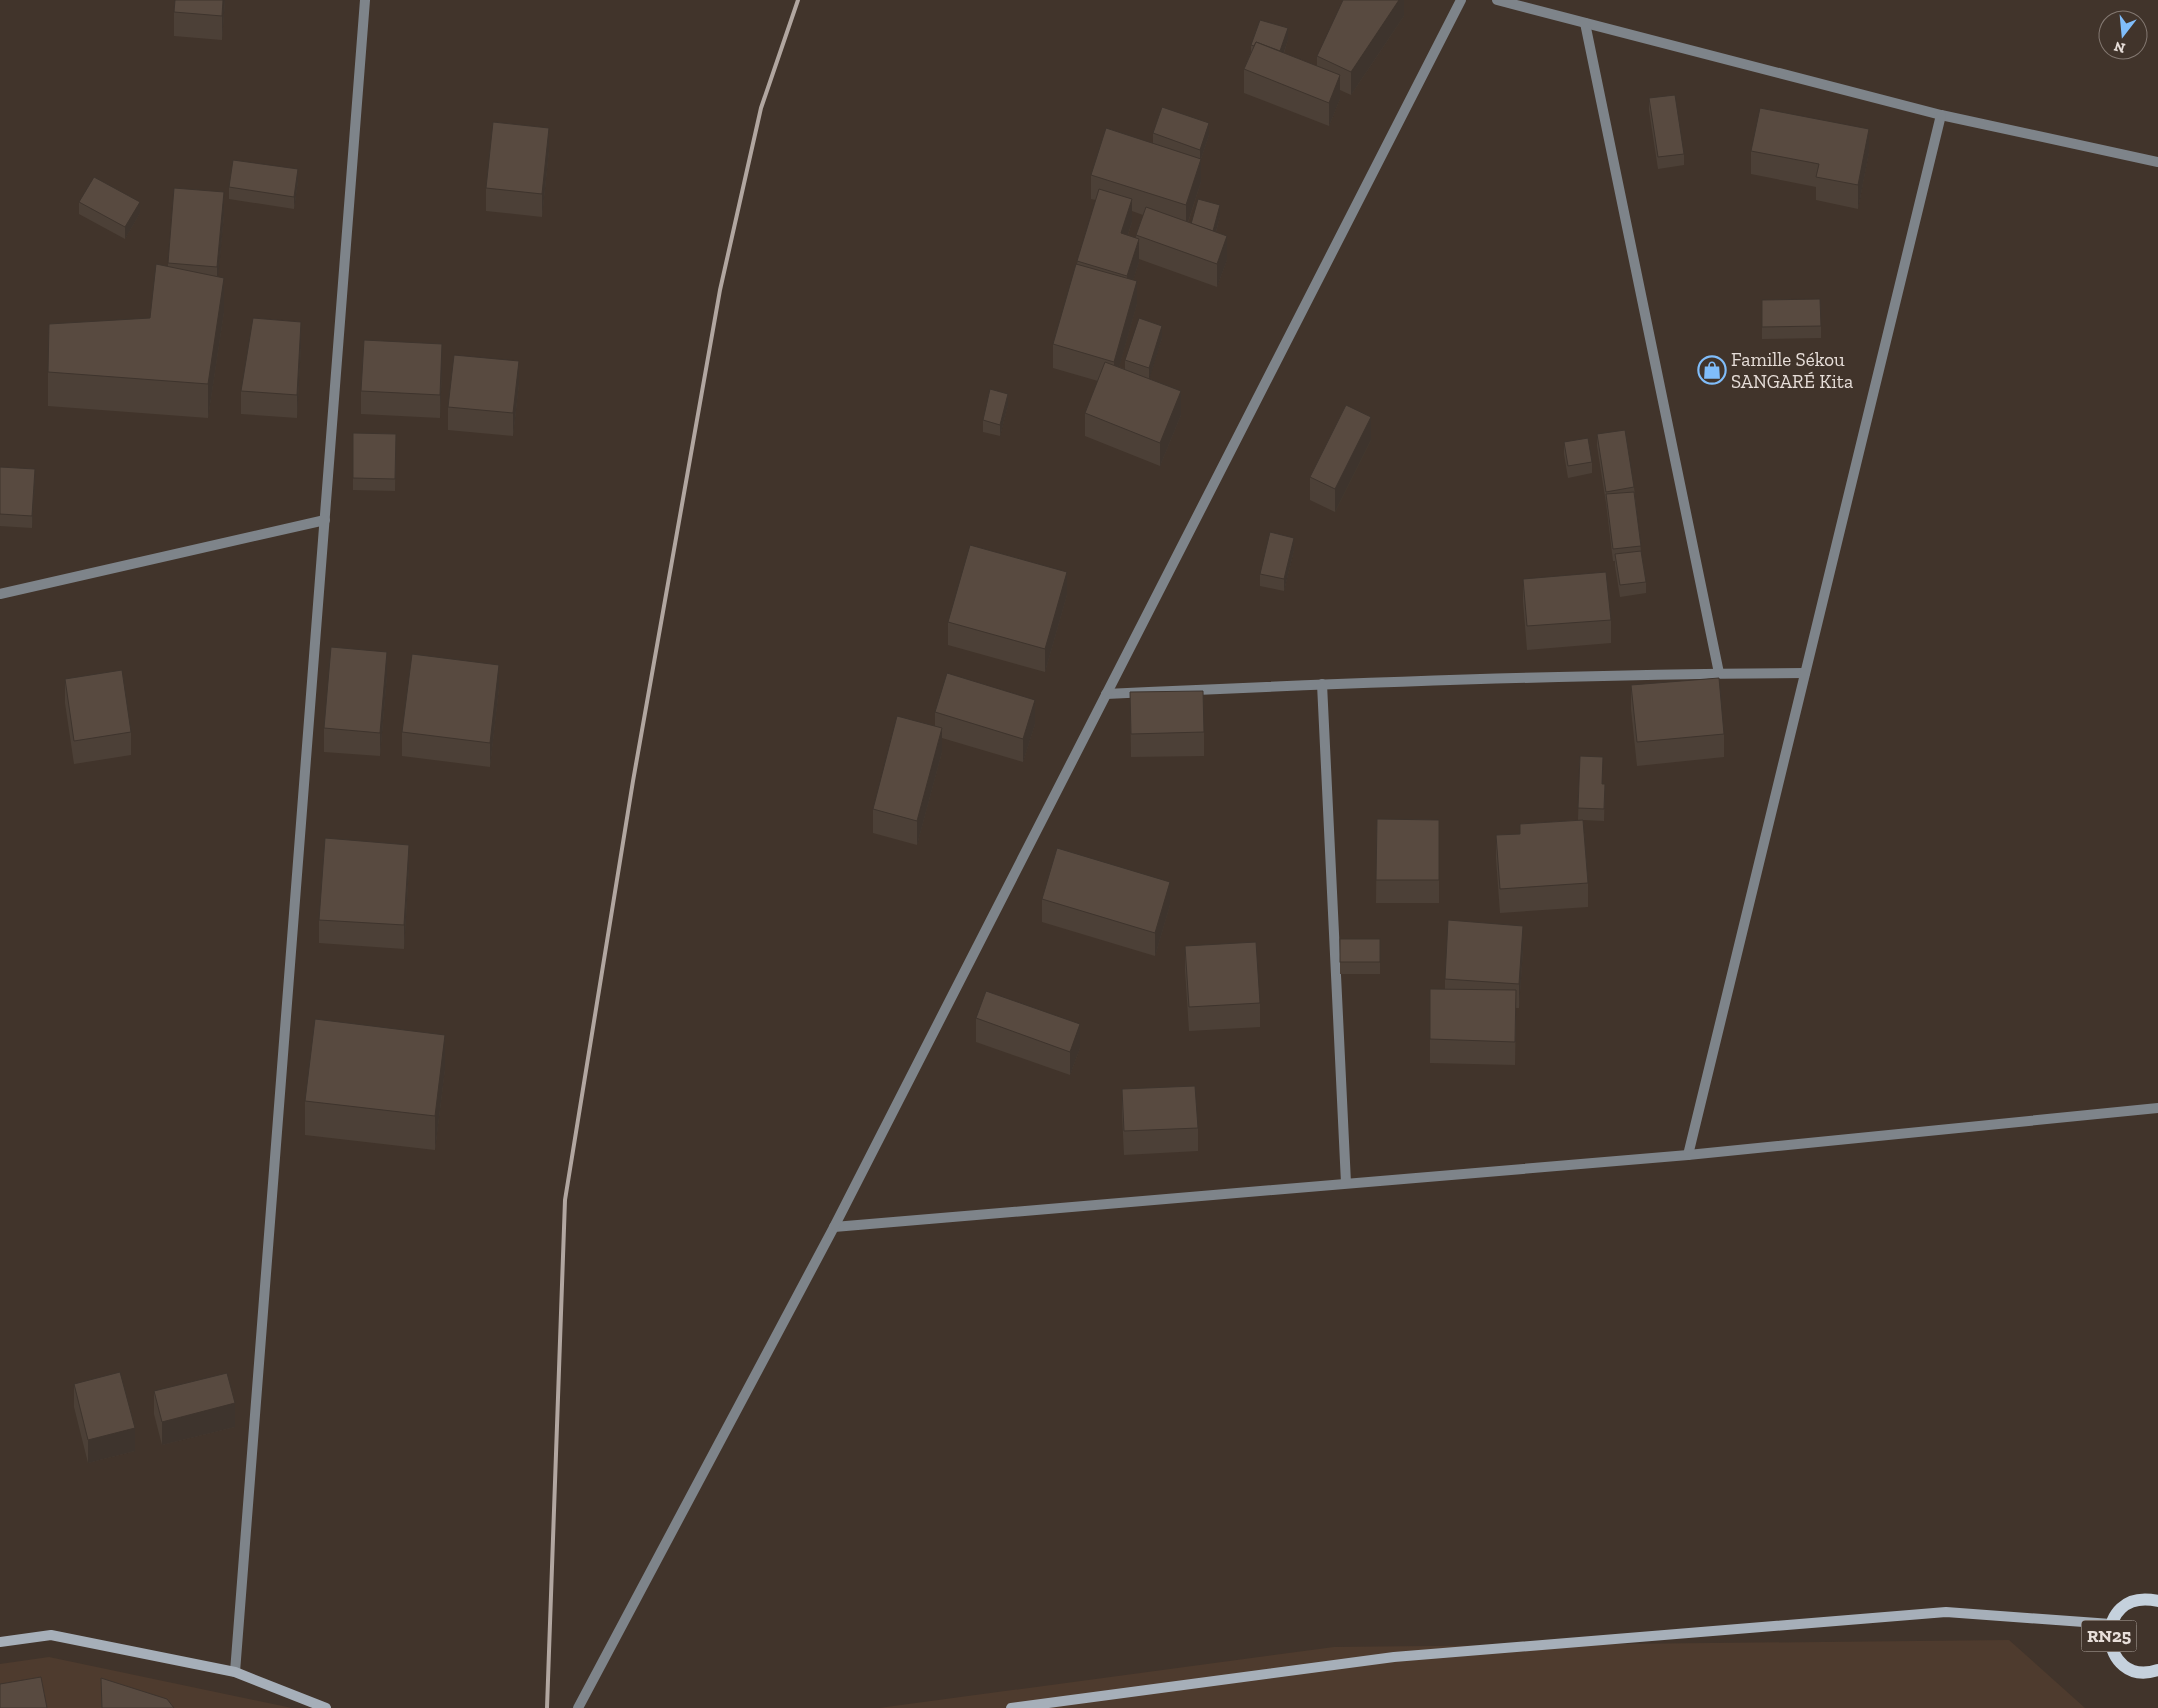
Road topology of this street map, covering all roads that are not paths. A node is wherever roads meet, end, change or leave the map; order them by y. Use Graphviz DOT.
graph roads {
  1 [pos="365,0"];
  2 [pos="1461,0"];
  3 [pos="1497,0"];
  4 [pos="1585,23"];
  5 [pos="1940,114"];
  6 [pos="2158,162"];
  7 [pos="324,520"];
  8 [pos="0,594"];
  9 [pos="1805,673"];
  10 [pos="1718,674"];
  11 [pos="1322,684"];
  12 [pos="1106,694"];
  13 [pos="2158,1108"];
  14 [pos="1688,1155"];
  15 [pos="1346,1183"];
  16 [pos="834,1227"];
  17 [pos="2158,1601"];
  18 [pos="2111,1624"];
  19 [pos="0,1642"];
  20 [pos="2158,1670"];
  21 [pos="235,1672"];
  22 [pos="326,1708"];
  23 [pos="578,1708"];
  24 [pos="1011,1708"];
  1 -- 7 [label="street"];
  2 -- 12 [label="street"];
  3 -- 4 [label="street"];
  4 -- 5 [label="street"];
  4 -- 10 [label="street"];
  5 -- 6 [label="street"];
  5 -- 9 [label="street"];
  7 -- 8 [label="street"];
  7 -- 21 [label="street"];
  9 -- 10 [label="street"];
  9 -- 14 [label="street"];
  10 -- 11 [label="street"];
  11 -- 12 [label="street"];
  11 -- 15 [label="street"];
  12 -- 16 [label="street"];
  13 -- 14 [label="street"];
  14 -- 15 [label="street"];
  15 -- 16 [label="street"];
  16 -- 23 [label="street"];
  17 -- 18 [label="main road, RN25"];
  18 -- 20 [label="main road, RN25"];
  18 -- 24 [label="main road"];
  19 -- 21 [label="main road"];
  21 -- 22 [label="main road"];
}
